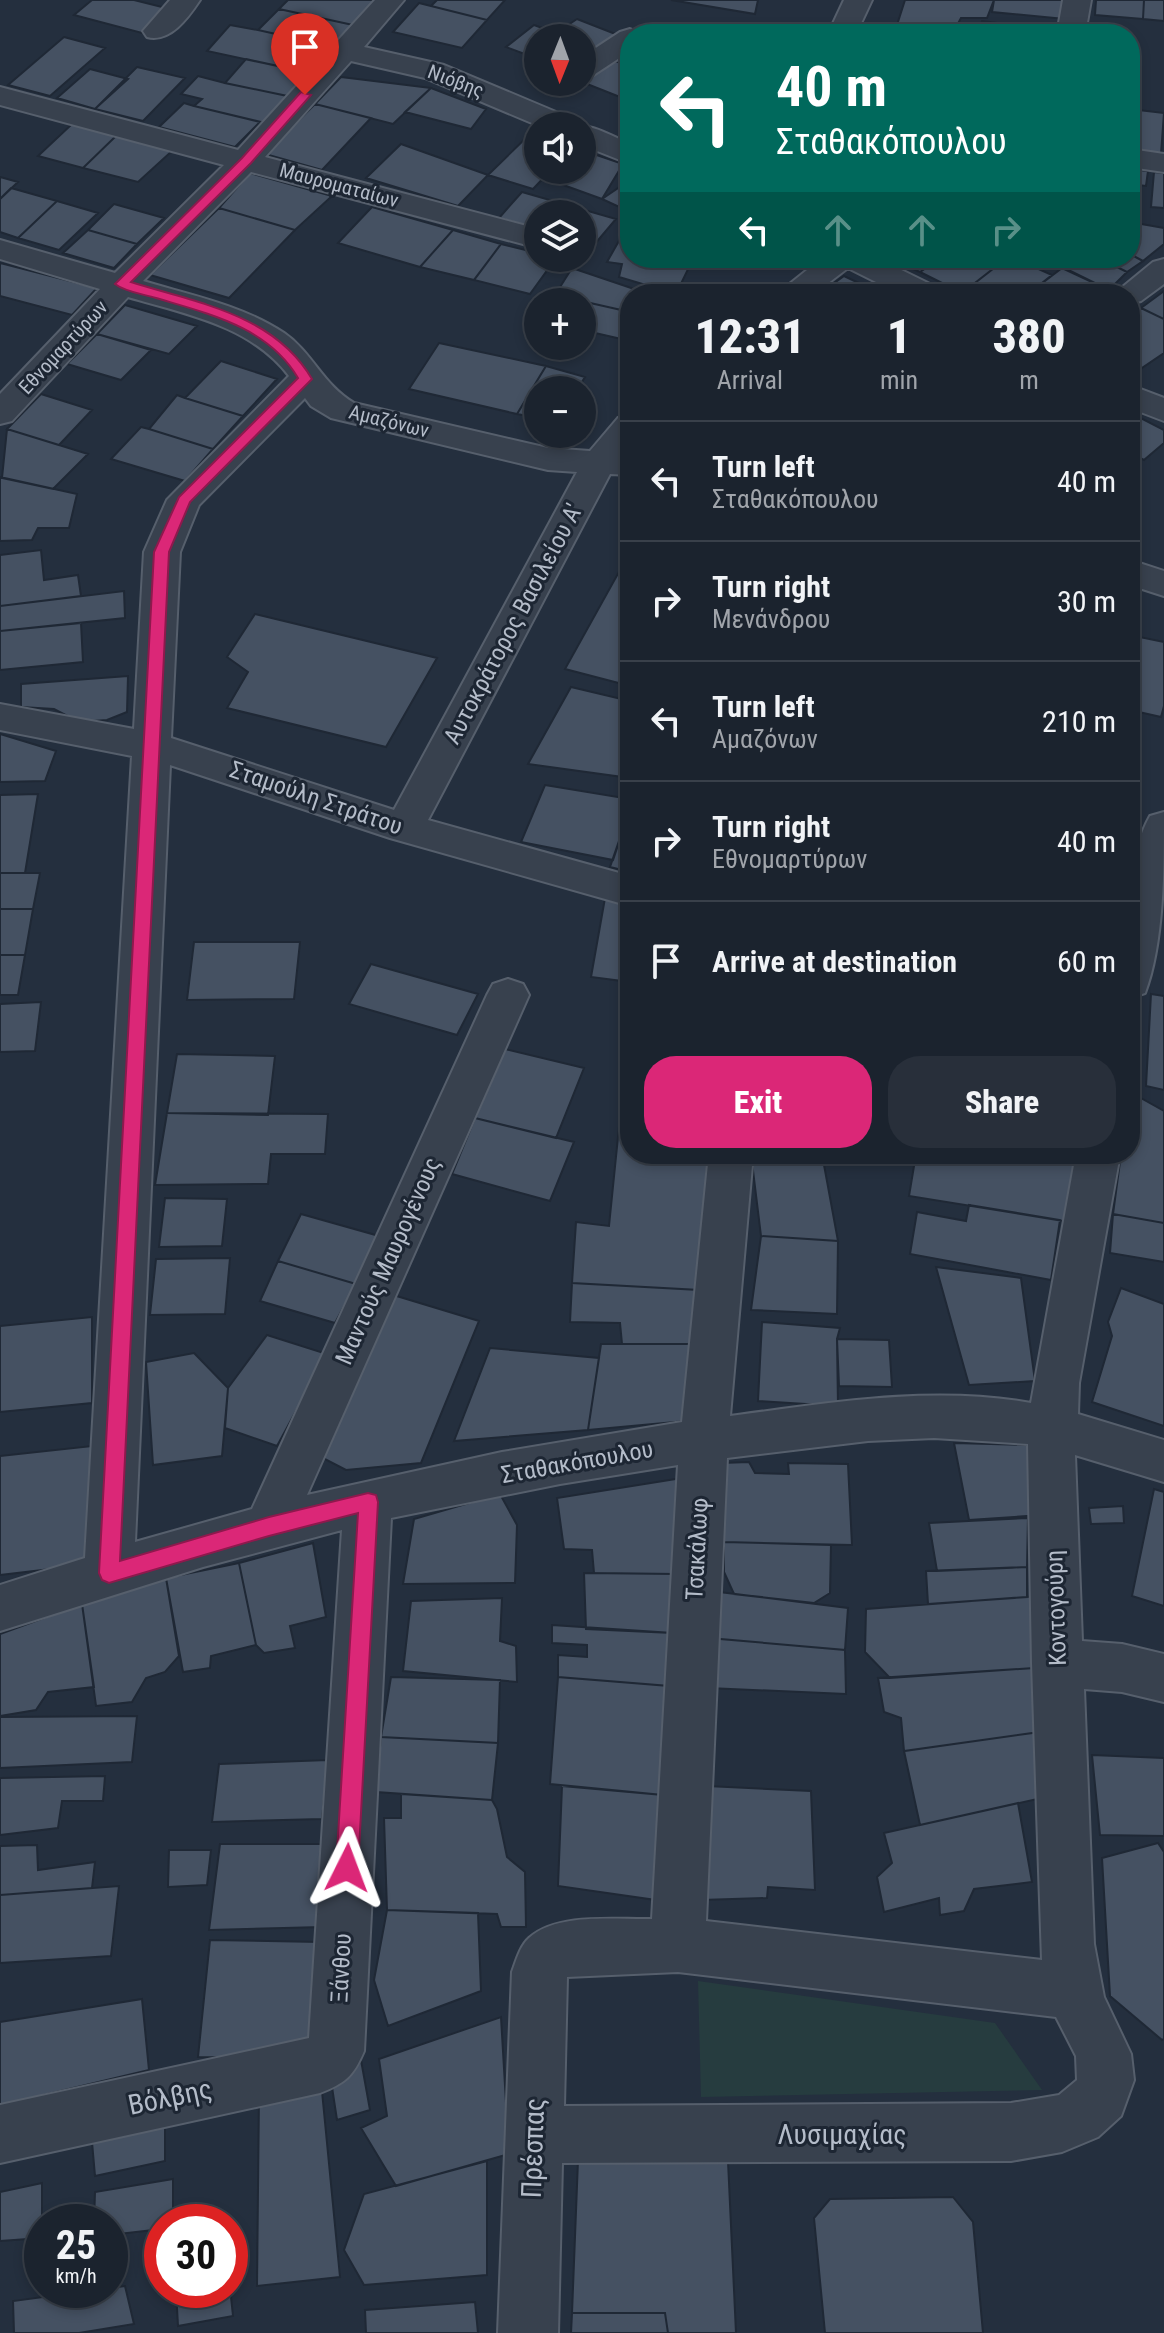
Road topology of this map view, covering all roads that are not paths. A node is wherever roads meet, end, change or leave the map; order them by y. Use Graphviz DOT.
graph roads {
  1 [pos="186,0"];
  2 [pos="390,0"];
  3 [pos="858,0"];
  4 [pos="1077,0"];
  5 [pos="847,24"];
  6 [pos="1073,24"];
  7 [pos="157,31"];
  8 [pos="620,45"];
  9 [pos="344,51"];
  10 [pos="596,61"];
  11 [pos="0,96"];
  12 [pos="543,96"];
  13 [pos="524,108"];
  14 [pos="533,112"];
  15 [pos="596,140"];
  16 [pos="620,151"];
  17 [pos="1140,159"];
  18 [pos="246,160"];
  19 [pos="1164,163"];
  20 [pos="524,235"];
  21 [pos="0,249"];
  22 [pos="828,268"];
  23 [pos="872,268"];
  24 [pos="1164,269"];
  25 [pos="122,284"];
  26 [pos="807,284"];
  27 [pos="905,284"];
  28 [pos="1140,287"];
  29 [pos="305,379"];
  30 [pos="1140,400"];
  31 [pos="1164,411"];
  32 [pos="0,414"];
  33 [pos="614,464"];
  34 [pos="1140,576"];
  35 [pos="1164,584"];
  36 [pos="0,717"];
  37 [pos="152,747"];
  38 [pos="1164,826"];
  39 [pos="404,828"];
  40 [pos="620,888"];
  41 [pos="1140,969"];
  42 [pos="508,995"];
  43 [pos="730,1164"];
  44 [pos="1096,1164"];
  45 [pos="1052,1428"];
  46 [pos="705,1440"];
  47 [pos="1164,1461"];
  48 [pos="368,1502"];
  49 [pos="269,1526"];
  50 [pos="109,1573"];
  51 [pos="0,1608"];
  52 [pos="1057,1663"];
  53 [pos="1164,1678"];
  54 [pos="678,1945"];
  55 [pos="1075,1992"];
  56 [pos="336,2051"];
  57 [pos="1105,2059"];
  58 [pos="0,2134"];
  59 [pos="534,2135"];
  60 [pos="528,2333"];
  1 -- 7 [label="street"];
  2 -- 9 [label="street, Εθνομαρτύρων"];
  3 -- 5 [label="street"];
  4 -- 6 [label="street"];
  8 -- 10 [label="street"];
  9 -- 13 [label="street, Νιόβης"];
  9 -- 18 [label="street, Εθνομαρτύρων"];
  11 -- 18 [label="street, Μαυροματαίων"];
  12 -- 13 [label="street"];
  13 -- 14 [label="street, Νιόβης"];
  15 -- 16 [label="street"];
  17 -- 19 [label="street"];
  18 -- 20 [label="street, Μαυροματαίων"];
  18 -- 25 [label="street, Εθνομαρτύρων"];
  21 -- 25 [label="street, Αμαζόνων"];
  22 -- 26 [label="street"];
  23 -- 27 [label="street"];
  24 -- 28 [label="street"];
  25 -- 29 [label="street, Αμαζόνων"];
  25 -- 32 [label="street, Εθνομαρτύρων"];
  29 -- 33 [label="street, Αμαζόνων"];
  29 -- 37 [label="street"];
  30 -- 31 [label="street"];
  33 -- 39 [label="street, Αυτοκράτορος Βασιλείου A'"];
  34 -- 35 [label="street"];
  36 -- 37 [label="street, Σταμούλη Στράτου"];
  37 -- 39 [label="street, Σταμούλη Στράτου"];
  37 -- 50 [label="street"];
  38 -- 41 [label="street"];
  39 -- 40 [label="street, Σταμούλη Στράτου"];
  42 -- 49 [label="street, Μαντούς Μαυρογένους"];
  43 -- 46 [label="street, Τσακάλωφ"];
  44 -- 45 [label="street, Κοντογούρη"];
  45 -- 46 [label="street, Σταθακόπουλου"];
  45 -- 47 [label="street, Σταθακόπουλου"];
  45 -- 52 [label="street, Κοντογούρη"];
  46 -- 48 [label="street, Σταθακόπουλου"];
  46 -- 54 [label="street, Τσακάλωφ"];
  48 -- 49 [label="street, Σταθακόπουλου"];
  48 -- 56 [label="street, Ξάνθου"];
  49 -- 50 [label="street, Σταθακόπουλου"];
  50 -- 51 [label="street, Σταθακόπουλου"];
  52 -- 53 [label="street"];
  52 -- 55 [label="street, Κοντογούρη"];
  54 -- 55 [label="street"];
  54 -- 59 [label="street, Πρέσπας"];
  55 -- 57 [label="street, Κοντογούρη"];
  56 -- 58 [label="street, Βόλβης"];
  57 -- 59 [label="street, Λυσιμαχίας"];
  59 -- 60 [label="street, Πρέσπας"];
}
